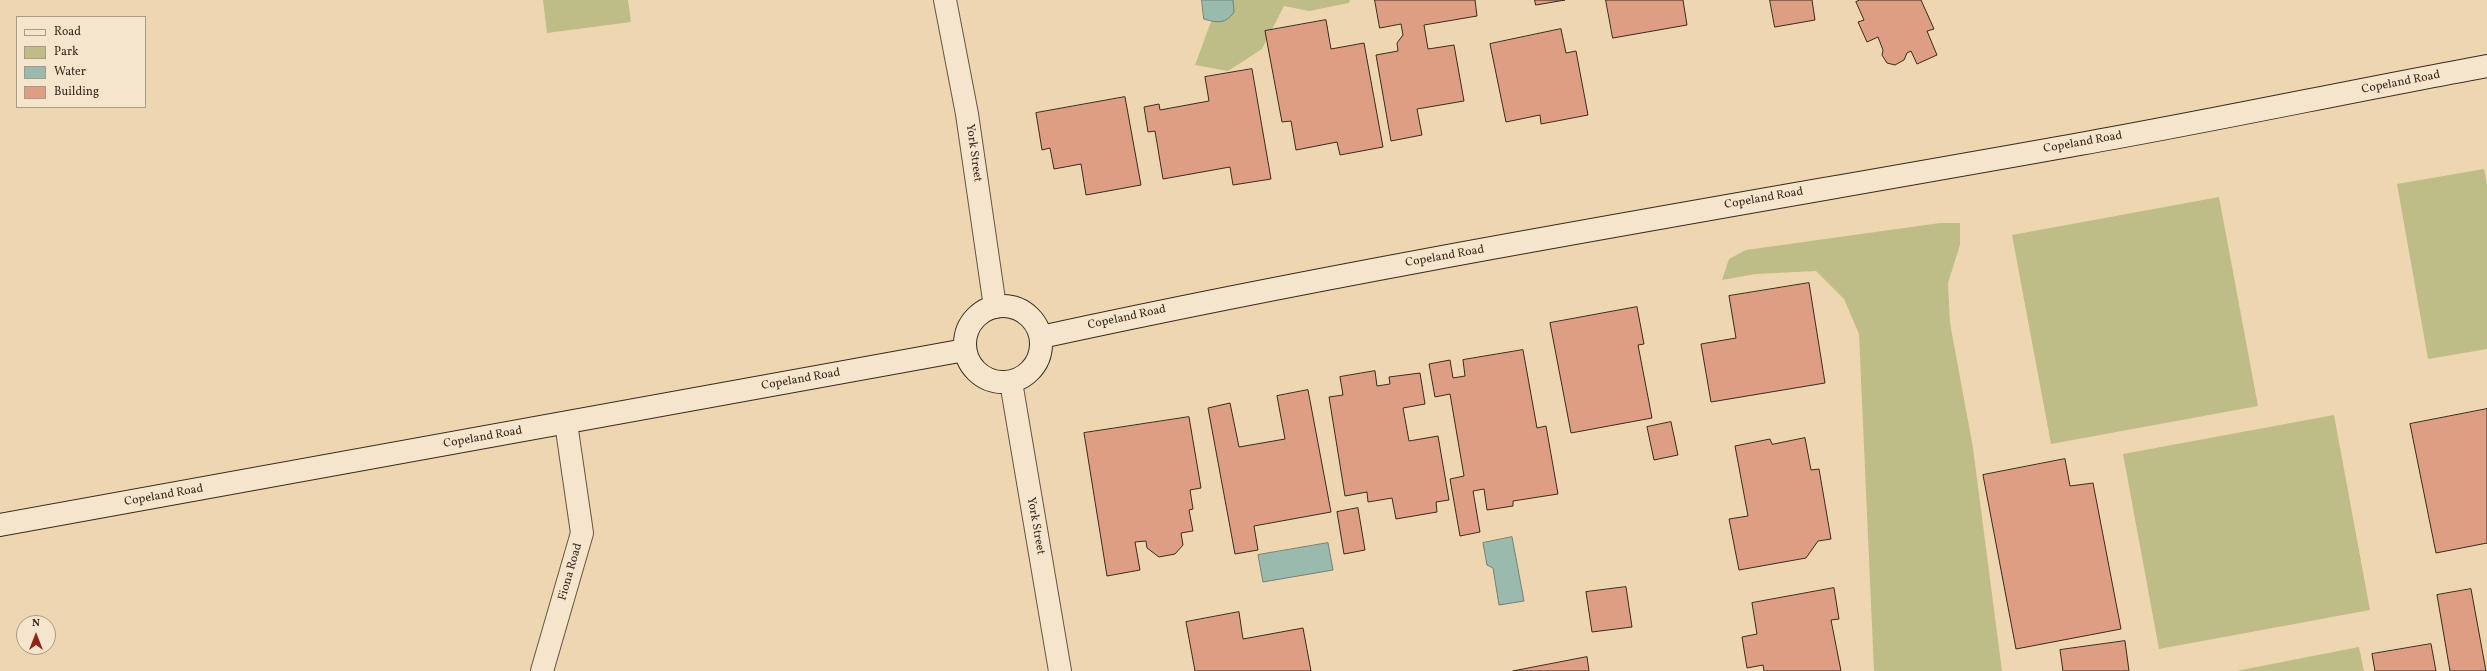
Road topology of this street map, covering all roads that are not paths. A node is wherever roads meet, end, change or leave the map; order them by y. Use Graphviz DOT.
graph roads {
  1 [pos="945,0"];
  2 [pos="2487,66"];
  3 [pos="995,307"];
  4 [pos="1041,337"];
  5 [pos="965,350"];
  6 [pos="1011,382"];
  7 [pos="566,423"];
  8 [pos="0,525"];
  9 [pos="542,671"];
  10 [pos="1060,671"];
  1 -- 3 [label="main road, York Street"];
  2 -- 4 [label="main road, Copeland Road"];
  3 -- 4 [label="main road"];
  3 -- 5 [label="main road"];
  4 -- 6 [label="main road"];
  5 -- 6 [label="main road"];
  5 -- 7 [label="main road, Copeland Road"];
  6 -- 10 [label="main road, York Street"];
  7 -- 8 [label="main road, Copeland Road"];
  7 -- 9 [label="main road, Fiona Road"];
}
